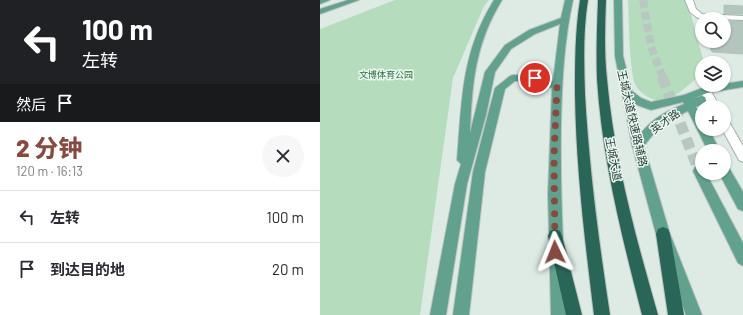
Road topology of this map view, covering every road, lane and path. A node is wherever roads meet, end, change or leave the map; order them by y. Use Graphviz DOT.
graph roads {
  1 [pos="326,0"];
  2 [pos="354,0"];
  3 [pos="498,0"];
  4 [pos="569,0"];
  5 [pos="584,0"];
  6 [pos="602,0"];
  7 [pos="618,0"];
  8 [pos="689,0"];
  9 [pos="320,2"];
  10 [pos="320,12"];
  11 [pos="743,18"];
  12 [pos="564,20"];
  13 [pos="743,84"];
  14 [pos="557,86"];
  15 [pos="743,91"];
  16 [pos="627,93"];
  17 [pos="707,94"];
  18 [pos="711,100"];
  19 [pos="688,102"];
  20 [pos="695,115"];
  21 [pos="731,136"];
  22 [pos="638,145"];
  23 [pos="743,157"];
  24 [pos="703,180"];
  25 [pos="729,180"];
  26 [pos="461,184"];
  27 [pos="743,205"];
  28 [pos="663,234"];
  29 [pos="555,236"];
  30 [pos="743,258"];
  31 [pos="438,315"];
  32 [pos="461,315"];
  33 [pos="559,315"];
  34 [pos="574,315"];
  35 [pos="602,315"];
  36 [pos="650,315"];
  37 [pos="676,315"];
  38 [pos="694,315"];
  1 -- 9 [label="main road"];
  2 -- 10 [label="main road"];
  3 -- 26 [label="main road"];
  4 -- 12 [label="main road"];
  5 -- 35 [label="highway"];
  6 -- 36 [label="highway, 王城大道"];
  7 -- 16 [label="main road, 王城大道快速路辅路"];
  8 -- 11 [label="street"];
  12 -- 14 [label="main road"];
  12 -- 26 [label="main road"];
  13 -- 17 [label="main road, 英才路"];
  14 -- 29 [label="main road"];
  14 -- 32 [label="main road"];
  15 -- 17 [label="main road, 英才路"];
  16 -- 19 [label="main road"];
  16 -- 22 [label="main road, 王城大道快速路辅路"];
  17 -- 18 [label="street"];
  17 -- 19 [label="main road, 英才路"];
  19 -- 20 [label="main road"];
  19 -- 22 [label="main road, 英才路"];
  21 -- 23 [label="street"];
  22 -- 28 [label="main road, 王城大道快速路辅路"];
  24 -- 30 [label="main road"];
  25 -- 27 [label="main road"];
  26 -- 31 [label="main road"];
  28 -- 37 [label="highway"];
  28 -- 38 [label="main road, 王城大道快速路辅路"];
  29 -- 33 [label="main road"];
  29 -- 34 [label="highway"];
}
